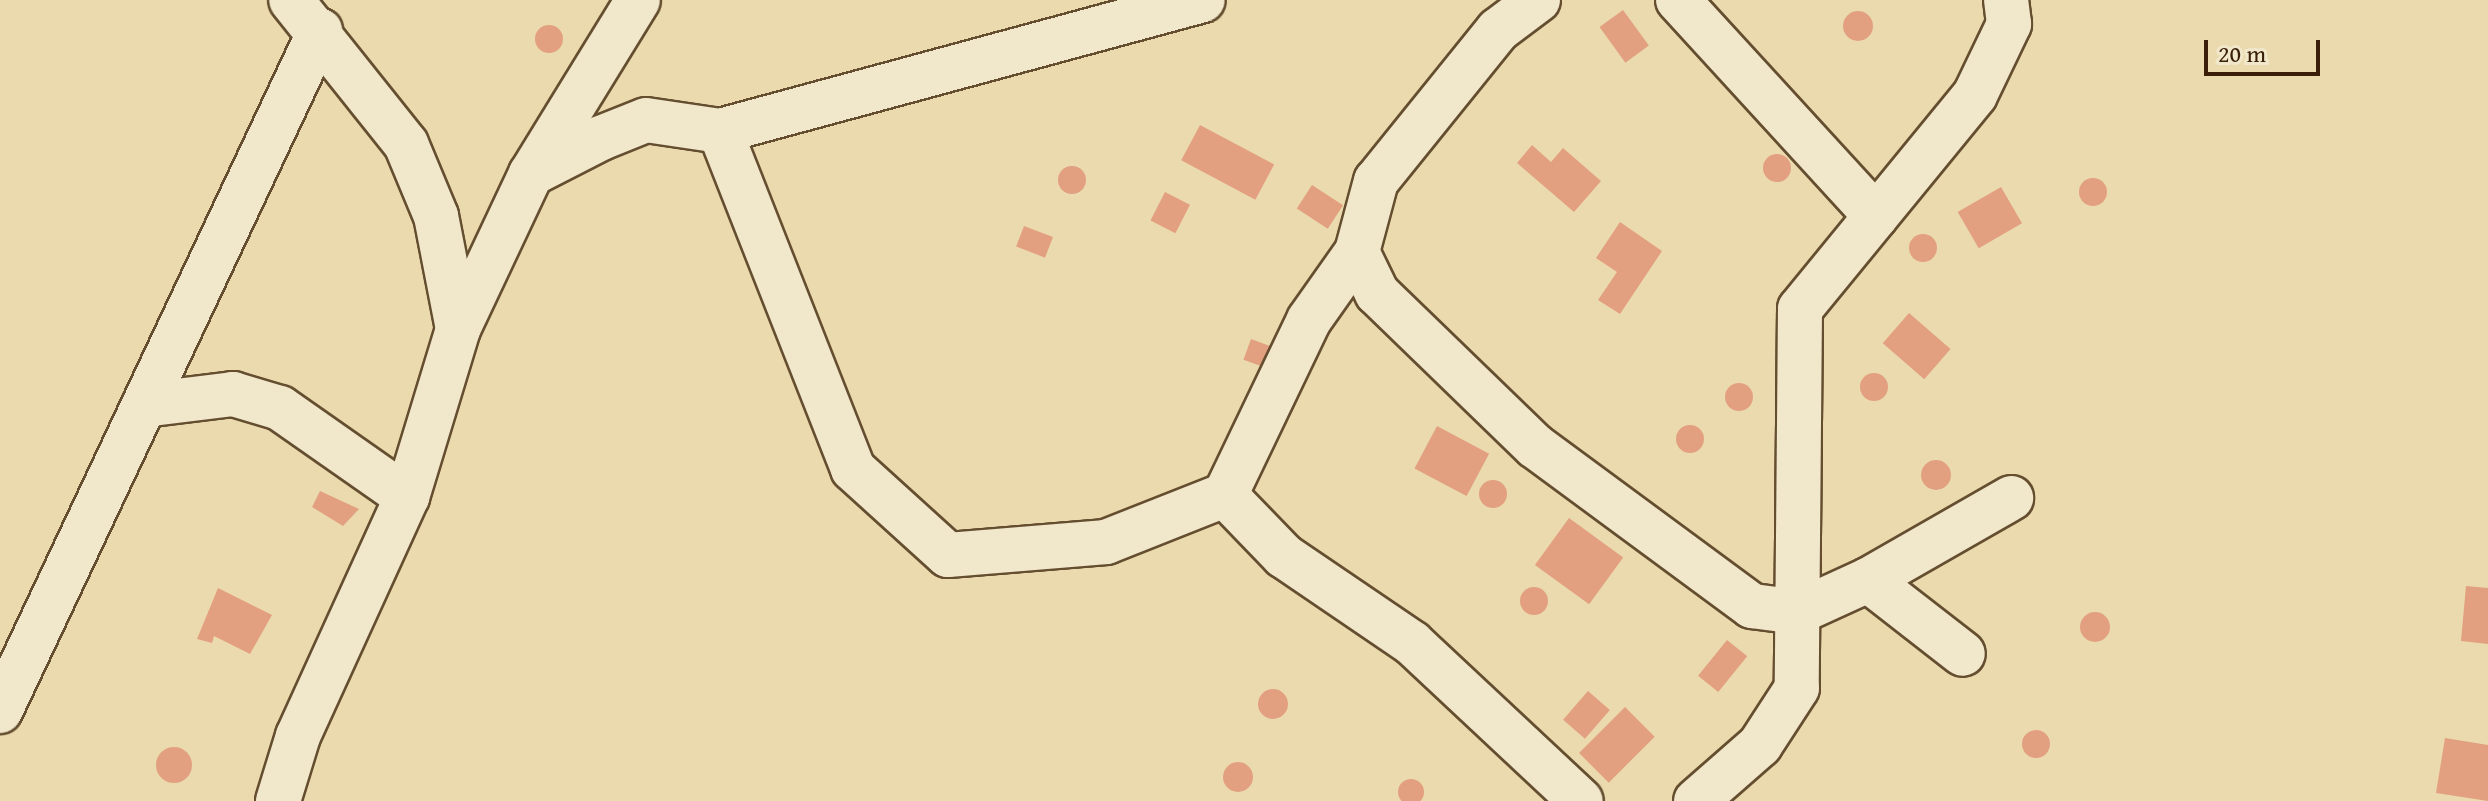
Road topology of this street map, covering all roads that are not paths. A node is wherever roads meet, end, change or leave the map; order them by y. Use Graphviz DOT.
graph roads {
  1 [pos="638,0"];
  2 [pos="1203,0"];
  3 [pos="1538,0"];
  4 [pos="1678,0"];
  5 [pos="2006,0"];
  6 [pos="305,16"];
  7 [pos="720,131"];
  8 [pos="531,174"];
  9 [pos="1876,216"];
  10 [pos="1357,252"];
  11 [pos="458,329"];
  12 [pos="144,405"];
  13 [pos="1225,495"];
  14 [pos="407,497"];
  15 [pos="2011,498"];
  16 [pos="1868,580"];
  17 [pos="1798,612"];
  18 [pos="1963,654"];
  19 [pos="0,711"];
  20 [pos="278,801"];
  21 [pos="1581,801"];
  22 [pos="1696,801"];
  1 -- 8 [label="street"];
  2 -- 7 [label="street"];
  3 -- 10 [label="street"];
  4 -- 9 [label="street"];
  5 -- 9 [label="street"];
  6 -- 11 [label="street"];
  6 -- 12 [label="street"];
  7 -- 8 [label="street"];
  7 -- 13 [label="street"];
  8 -- 11 [label="street"];
  9 -- 17 [label="street"];
  10 -- 13 [label="street"];
  10 -- 17 [label="street"];
  11 -- 14 [label="street"];
  12 -- 14 [label="street"];
  12 -- 19 [label="street"];
  13 -- 21 [label="street"];
  14 -- 20 [label="street"];
  15 -- 16 [label="street"];
  16 -- 17 [label="street"];
  16 -- 18 [label="street"];
  17 -- 22 [label="street"];
}
